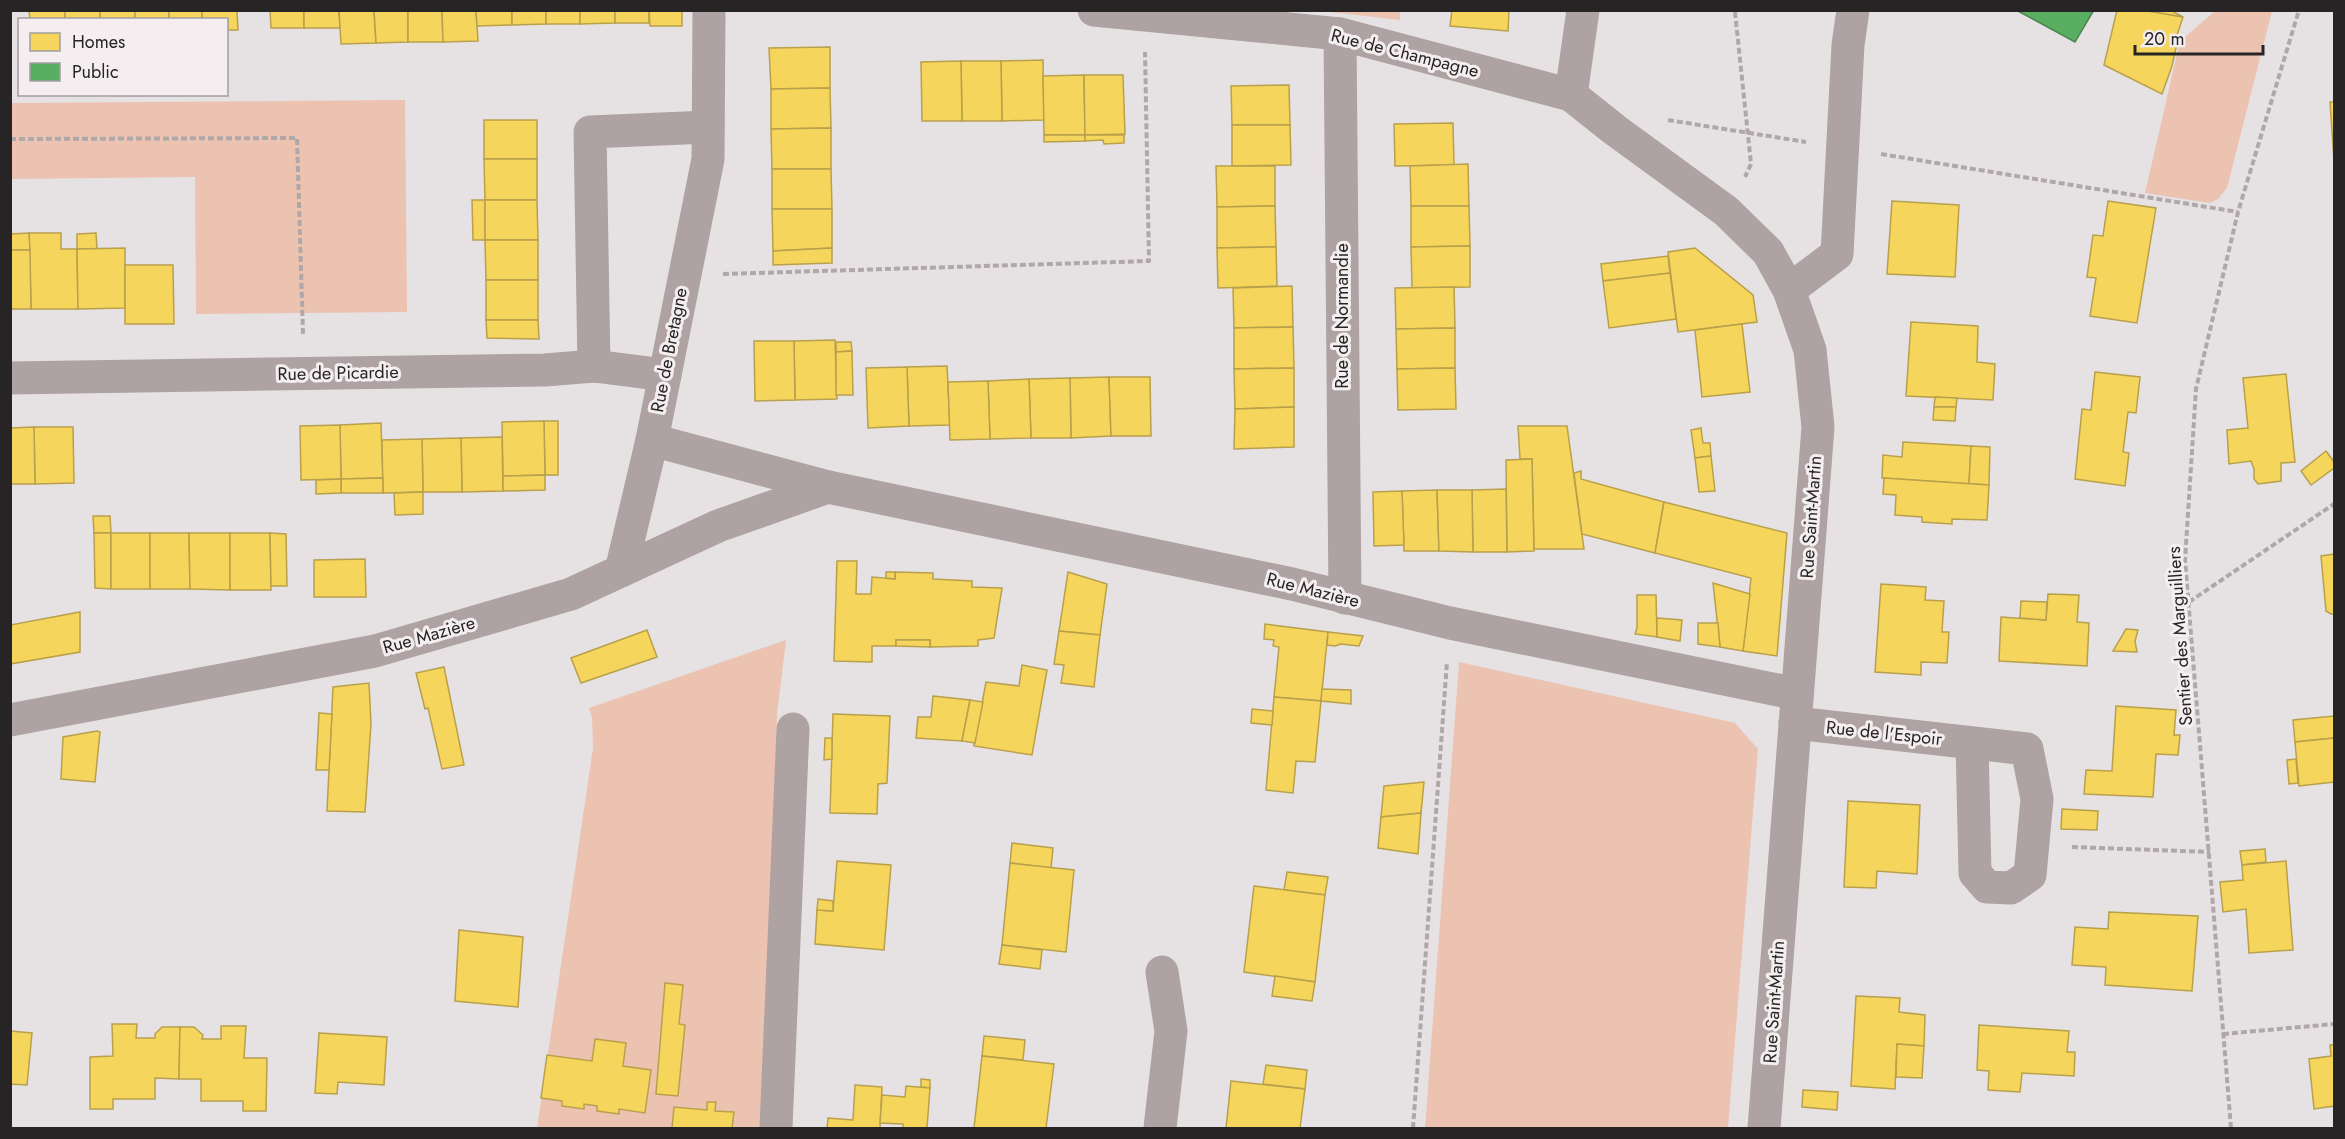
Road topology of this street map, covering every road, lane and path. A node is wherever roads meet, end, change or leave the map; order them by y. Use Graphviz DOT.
graph roads {
  1 [pos="709,10"];
  2 [pos="1094,10"];
  3 [pos="1583,10"];
  4 [pos="1853,10"];
  5 [pos="2299,10"];
  6 [pos="1735,12"];
  7 [pos="1144,16"];
  8 [pos="1340,34"];
  9 [pos="1571,94"];
  10 [pos="708,127"];
  11 [pos="1615,130"];
  12 [pos="1747,132"];
  13 [pos="10,139"];
  14 [pos="1842,148"];
  15 [pos="1726,211"];
  16 [pos="2238,212"];
  17 [pos="684,275"];
  18 [pos="1790,290"];
  19 [pos="594,366"];
  20 [pos="304,374"];
  21 [pos="665,375"];
  22 [pos="10,378"];
  23 [pos="652,440"];
  24 [pos="828,487"];
  25 [pos="2334,504"];
  26 [pos="621,571"];
  27 [pos="1345,598"];
  28 [pos="2189,603"];
  29 [pos="1450,623"];
  30 [pos="1796,709"];
  31 [pos="10,720"];
  32 [pos="794,729"];
  33 [pos="1972,743"];
  34 [pos="2033,846"];
  35 [pos="2210,852"];
  36 [pos="1162,972"];
  37 [pos="2334,1024"];
  38 [pos="2223,1034"];
  39 [pos="776,1128"];
  40 [pos="1160,1128"];
  41 [pos="1413,1128"];
  42 [pos="1764,1128"];
  43 [pos="2231,1128"];
  1 -- 10 [label="street, Rue de Bretagne"];
  2 -- 7 [label="street, Rue de Champagne"];
  3 -- 9 [label="street"];
  4 -- 14 [label="street"];
  5 -- 16 [label="path, Sentier des Marguilliers"];
  6 -- 12 [label="path"];
  7 -- 8 [label="street, Rue de Champagne"];
  7 -- 17 [label="path"];
  8 -- 9 [label="street, Rue de Champagne"];
  8 -- 27 [label="street, Rue de Normandie"];
  9 -- 11 [label="street, Rue Saint-Martin"];
  10 -- 17 [label="street, Rue de Bretagne"];
  10 -- 19 [label="street"];
  11 -- 12 [label="path"];
  11 -- 15 [label="street, Rue Saint-Martin"];
  12 -- 14 [label="path"];
  12 -- 15 [label="path"];
  13 -- 20 [label="path"];
  14 -- 16 [label="path"];
  14 -- 18 [label="street"];
  15 -- 18 [label="street, Rue Saint-Martin"];
  16 -- 28 [label="path, Sentier des Marguilliers"];
  17 -- 21 [label="street, Rue de Bretagne"];
  18 -- 30 [label="street, Rue Saint-Martin"];
  19 -- 20 [label="street, Rue de Picardie"];
  19 -- 21 [label="street, Rue de Picardie"];
  20 -- 22 [label="street, Rue de Picardie"];
  21 -- 23 [label="street, Rue de Bretagne"];
  23 -- 24 [label="street, Rue Mazière"];
  23 -- 26 [label="street, Rue de Bretagne"];
  24 -- 26 [label="street, Rue Mazière"];
  24 -- 27 [label="street, Rue Mazière"];
  25 -- 28 [label="path"];
  26 -- 31 [label="street, Rue Mazière"];
  27 -- 29 [label="street, Rue Mazière"];
  28 -- 35 [label="path, Sentier des Marguilliers"];
  29 -- 30 [label="street, Rue Mazière"];
  29 -- 41 [label="path"];
  30 -- 33 [label="street, Rue de l'Espoir"];
  30 -- 42 [label="street, Rue Saint-Martin"];
  32 -- 39 [label="street"];
  33 -- 34 [label="street, Rue de l'Espoir"];
  33 -- 34 [label="street, Rue de l'Espoir"];
  34 -- 35 [label="path"];
  35 -- 38 [label="path, Sentier des Marguilliers"];
  36 -- 40 [label="street"];
  37 -- 38 [label="path"];
  38 -- 43 [label="path, Sentier des Marguilliers"];
}
